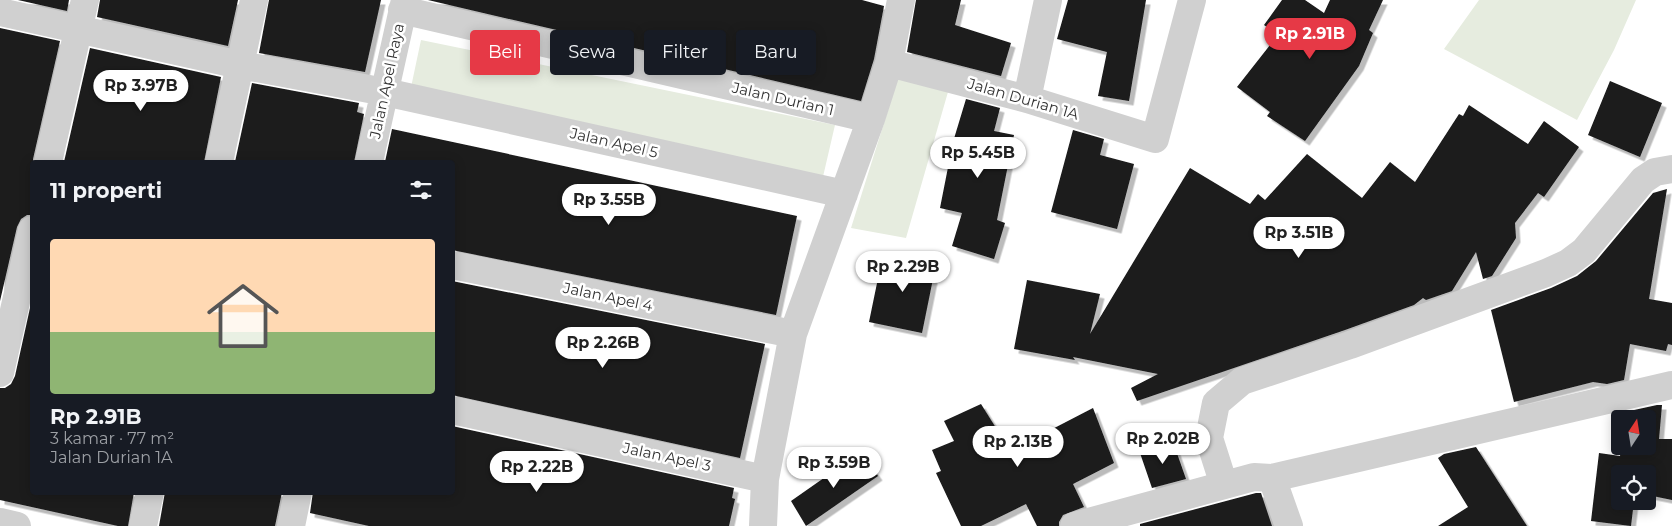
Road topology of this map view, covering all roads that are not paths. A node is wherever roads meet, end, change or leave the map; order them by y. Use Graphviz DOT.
graph roads {
  1 [pos="85,0"];
  2 [pos="254,0"];
  3 [pos="901,0"];
  4 [pos="1048,0"];
  5 [pos="1192,0"];
  6 [pos="403,5"];
  7 [pos="0,12"];
  8 [pos="78,30"];
  9 [pos="889,63"];
  10 [pos="240,64"];
  11 [pos="384,92"];
  12 [pos="1027,100"];
  13 [pos="871,119"];
  14 [pos="48,160"];
  15 [pos="220,160"];
  16 [pos="369,160"];
  17 [pos="1672,169"];
  18 [pos="844,194"];
  19 [pos="30,239"];
  20 [pos="455,266"];
  21 [pos="793,334"];
  22 [pos="0,373"];
  23 [pos="1672,384"];
  24 [pos="455,411"];
  25 [pos="1272,478"];
  26 [pos="765,479"];
  27 [pos="1224,485"];
  28 [pos="149,495"];
  29 [pos="297,495"];
  30 [pos="0,522"];
  31 [pos="17,526"];
  32 [pos="143,526"];
  33 [pos="291,526"];
  34 [pos="763,526"];
  35 [pos="1074,526"];
  36 [pos="1289,526"];
  1 -- 8 [label="street"];
  2 -- 10 [label="street"];
  3 -- 9 [label="street"];
  4 -- 12 [label="street"];
  5 -- 12 [label="street, Jalan Durian 1A"];
  6 -- 11 [label="street, Jalan Apel Raya"];
  6 -- 13 [label="street, Jalan Durian 1"];
  7 -- 8 [label="street, Jalan Apel 5"];
  8 -- 10 [label="street, Jalan Apel 5"];
  8 -- 14 [label="street"];
  9 -- 12 [label="street, Jalan Durian 1A"];
  9 -- 13 [label="street"];
  10 -- 11 [label="street, Jalan Apel 5"];
  10 -- 15 [label="street"];
  11 -- 16 [label="street, Jalan Apel Raya"];
  11 -- 18 [label="street, Jalan Apel 5"];
  13 -- 18 [label="street"];
  17 -- 27 [label="street"];
  18 -- 21 [label="street"];
  19 -- 22 [label="street"];
  20 -- 21 [label="street, Jalan Apel 4"];
  21 -- 26 [label="street"];
  23 -- 25 [label="street"];
  24 -- 26 [label="street, Jalan Apel 3"];
  25 -- 27 [label="street"];
  25 -- 36 [label="street"];
  26 -- 34 [label="street"];
  27 -- 35 [label="street"];
  28 -- 32 [label="street"];
  29 -- 33 [label="street"];
  30 -- 31 [label="street"];
}
